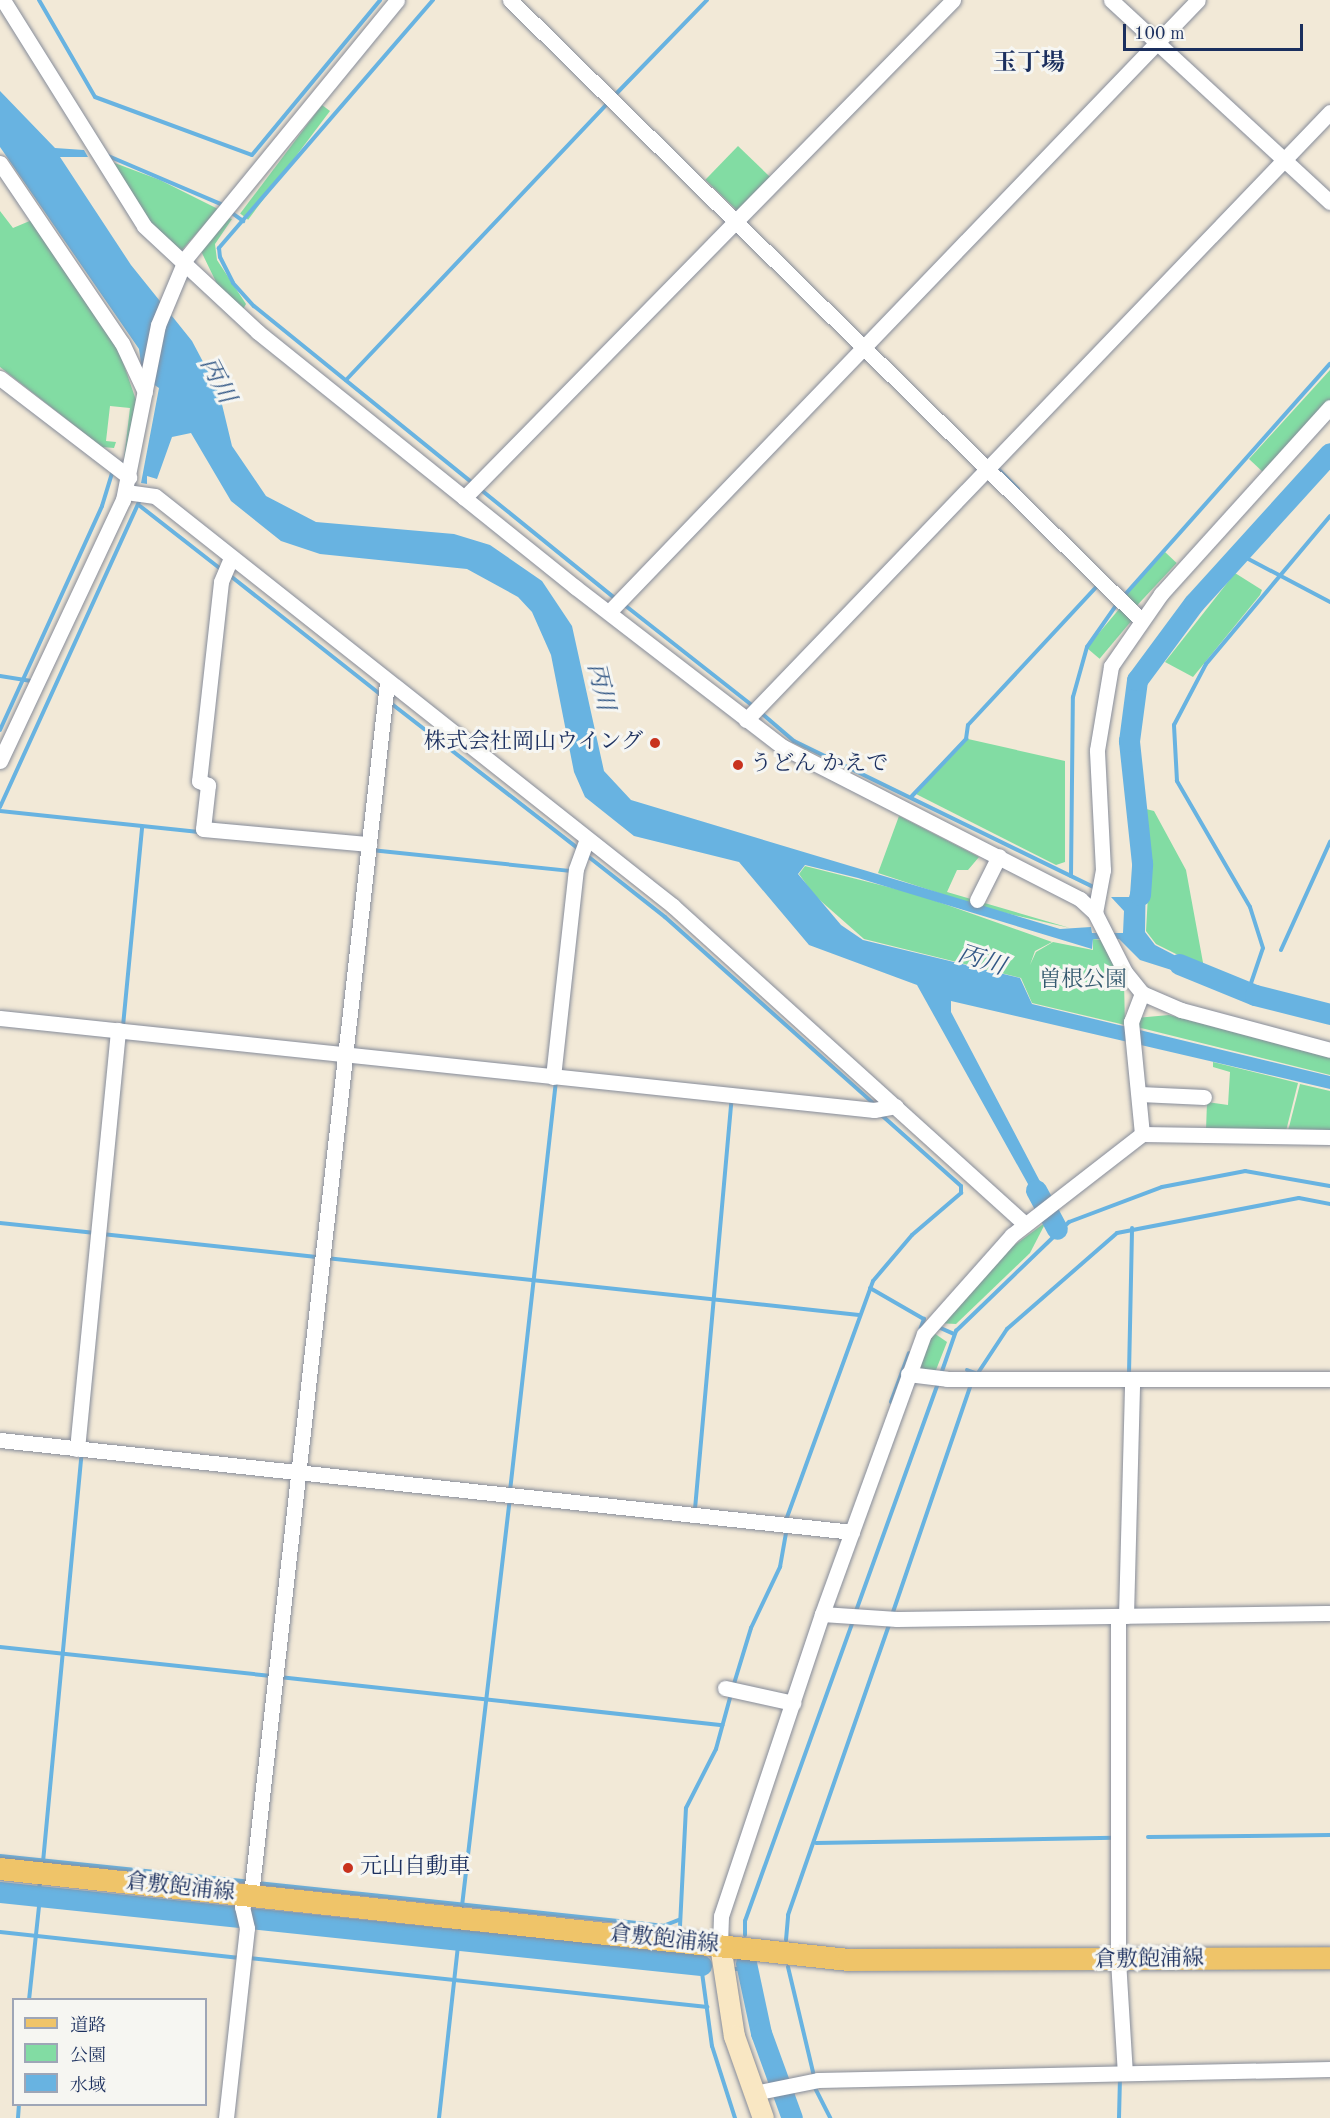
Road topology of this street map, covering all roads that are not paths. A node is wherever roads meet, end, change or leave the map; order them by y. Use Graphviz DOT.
graph roads {
  1 [pos="3,0"];
  2 [pos="397,0"];
  3 [pos="510,0"];
  4 [pos="953,0"];
  5 [pos="1111,0"];
  6 [pos="1198,0"];
  7 [pos="1159,43"];
  8 [pos="1330,111"];
  9 [pos="1286,157"];
  10 [pos="0,163"];
  11 [pos="1330,202"];
  12 [pos="739,221"];
  13 [pos="182,268"];
  14 [pos="866,347"];
  15 [pos="0,378"];
  16 [pos="146,387"];
  17 [pos="1330,407"];
  18 [pos="989,468"];
  19 [pos="135,489"];
  20 [pos="471,490"];
  21 [pos="226,567"];
  22 [pos="615,605"];
  23 [pos="1142,620"];
  24 [pos="386,694"];
  25 [pos="753,712"];
  26 [pos="0,761"];
  27 [pos="368,848"];
  28 [pos="999,856"];
  29 [pos="581,857"];
  30 [pos="977,900"];
  31 [pos="1099,919"];
  32 [pos="1142,993"];
  33 [pos="0,1017"];
  34 [pos="122,1030"];
  35 [pos="1330,1050"];
  36 [pos="346,1054"];
  37 [pos="554,1073"];
  38 [pos="1140,1094"];
  39 [pos="1204,1097"];
  40 [pos="884,1109"];
  41 [pos="1142,1134"];
  42 [pos="1330,1137"];
  43 [pos="1025,1224"];
  44 [pos="908,1374"];
  45 [pos="1330,1379"];
  46 [pos="1132,1380"];
  47 [pos="0,1440"];
  48 [pos="80,1447"];
  49 [pos="301,1471"];
  50 [pos="852,1532"];
  51 [pos="1330,1613"];
  52 [pos="822,1614"];
  53 [pos="1124,1615"];
  54 [pos="730,1689"];
  55 [pos="793,1702"];
  56 [pos="0,1869"];
  57 [pos="248,1899"];
  58 [pos="720,1945"];
  59 [pos="1330,1958"];
  60 [pos="1118,1960"];
  61 [pos="1330,2069"];
  62 [pos="1121,2073"];
  63 [pos="754,2093"];
  64 [pos="225,2118"];
  65 [pos="763,2118"];
  1 -- 13 [label="street"];
  2 -- 13 [label="street"];
  3 -- 12 [label="street"];
  4 -- 12 [label="street"];
  5 -- 7 [label="street"];
  6 -- 7 [label="street"];
  7 -- 9 [label="street"];
  7 -- 14 [label="street"];
  8 -- 9 [label="street"];
  9 -- 11 [label="street"];
  9 -- 18 [label="street"];
  10 -- 16 [label="street"];
  12 -- 14 [label="street"];
  12 -- 20 [label="street"];
  13 -- 16 [label="street"];
  13 -- 20 [label="street"];
  14 -- 18 [label="street"];
  14 -- 22 [label="street"];
  15 -- 19 [label="street"];
  16 -- 19 [label="street"];
  17 -- 23 [label="street"];
  18 -- 23 [label="street"];
  18 -- 25 [label="street"];
  19 -- 21 [label="street"];
  19 -- 26 [label="street"];
  20 -- 22 [label="street"];
  21 -- 24 [label="street"];
  21 -- 27 [label="street"];
  22 -- 25 [label="street"];
  23 -- 31 [label="street"];
  24 -- 27 [label="street"];
  24 -- 29 [label="street"];
  25 -- 28 [label="street"];
  27 -- 36 [label="street"];
  28 -- 30 [label="street"];
  28 -- 31 [label="street"];
  29 -- 37 [label="street"];
  29 -- 40 [label="street"];
  31 -- 32 [label="street"];
  32 -- 35 [label="street"];
  32 -- 38 [label="street"];
  33 -- 34 [label="street"];
  34 -- 36 [label="street"];
  34 -- 48 [label="street"];
  36 -- 37 [label="street"];
  36 -- 49 [label="street"];
  37 -- 40 [label="street"];
  38 -- 39 [label="street"];
  38 -- 41 [label="street"];
  40 -- 43 [label="street"];
  41 -- 42 [label="street"];
  41 -- 43 [label="street"];
  43 -- 44 [label="street"];
  44 -- 46 [label="street"];
  44 -- 50 [label="street"];
  45 -- 46 [label="street"];
  46 -- 53 [label="street"];
  47 -- 48 [label="street"];
  48 -- 49 [label="street"];
  49 -- 50 [label="street"];
  49 -- 57 [label="street"];
  50 -- 52 [label="street"];
  51 -- 53 [label="street"];
  52 -- 53 [label="street"];
  52 -- 55 [label="street"];
  53 -- 60 [label="street"];
  54 -- 55 [label="street"];
  55 -- 58 [label="street"];
  56 -- 57 [label="main road, 倉敷飽浦線"];
  57 -- 58 [label="main road, 倉敷飽浦線"];
  57 -- 64 [label="street"];
  58 -- 60 [label="main road, 倉敷飽浦線"];
  58 -- 63 [label="street"];
  59 -- 60 [label="main road, 倉敷飽浦線"];
  60 -- 62 [label="street"];
  61 -- 62 [label="street"];
  62 -- 63 [label="street"];
  63 -- 65 [label="street"];
}
